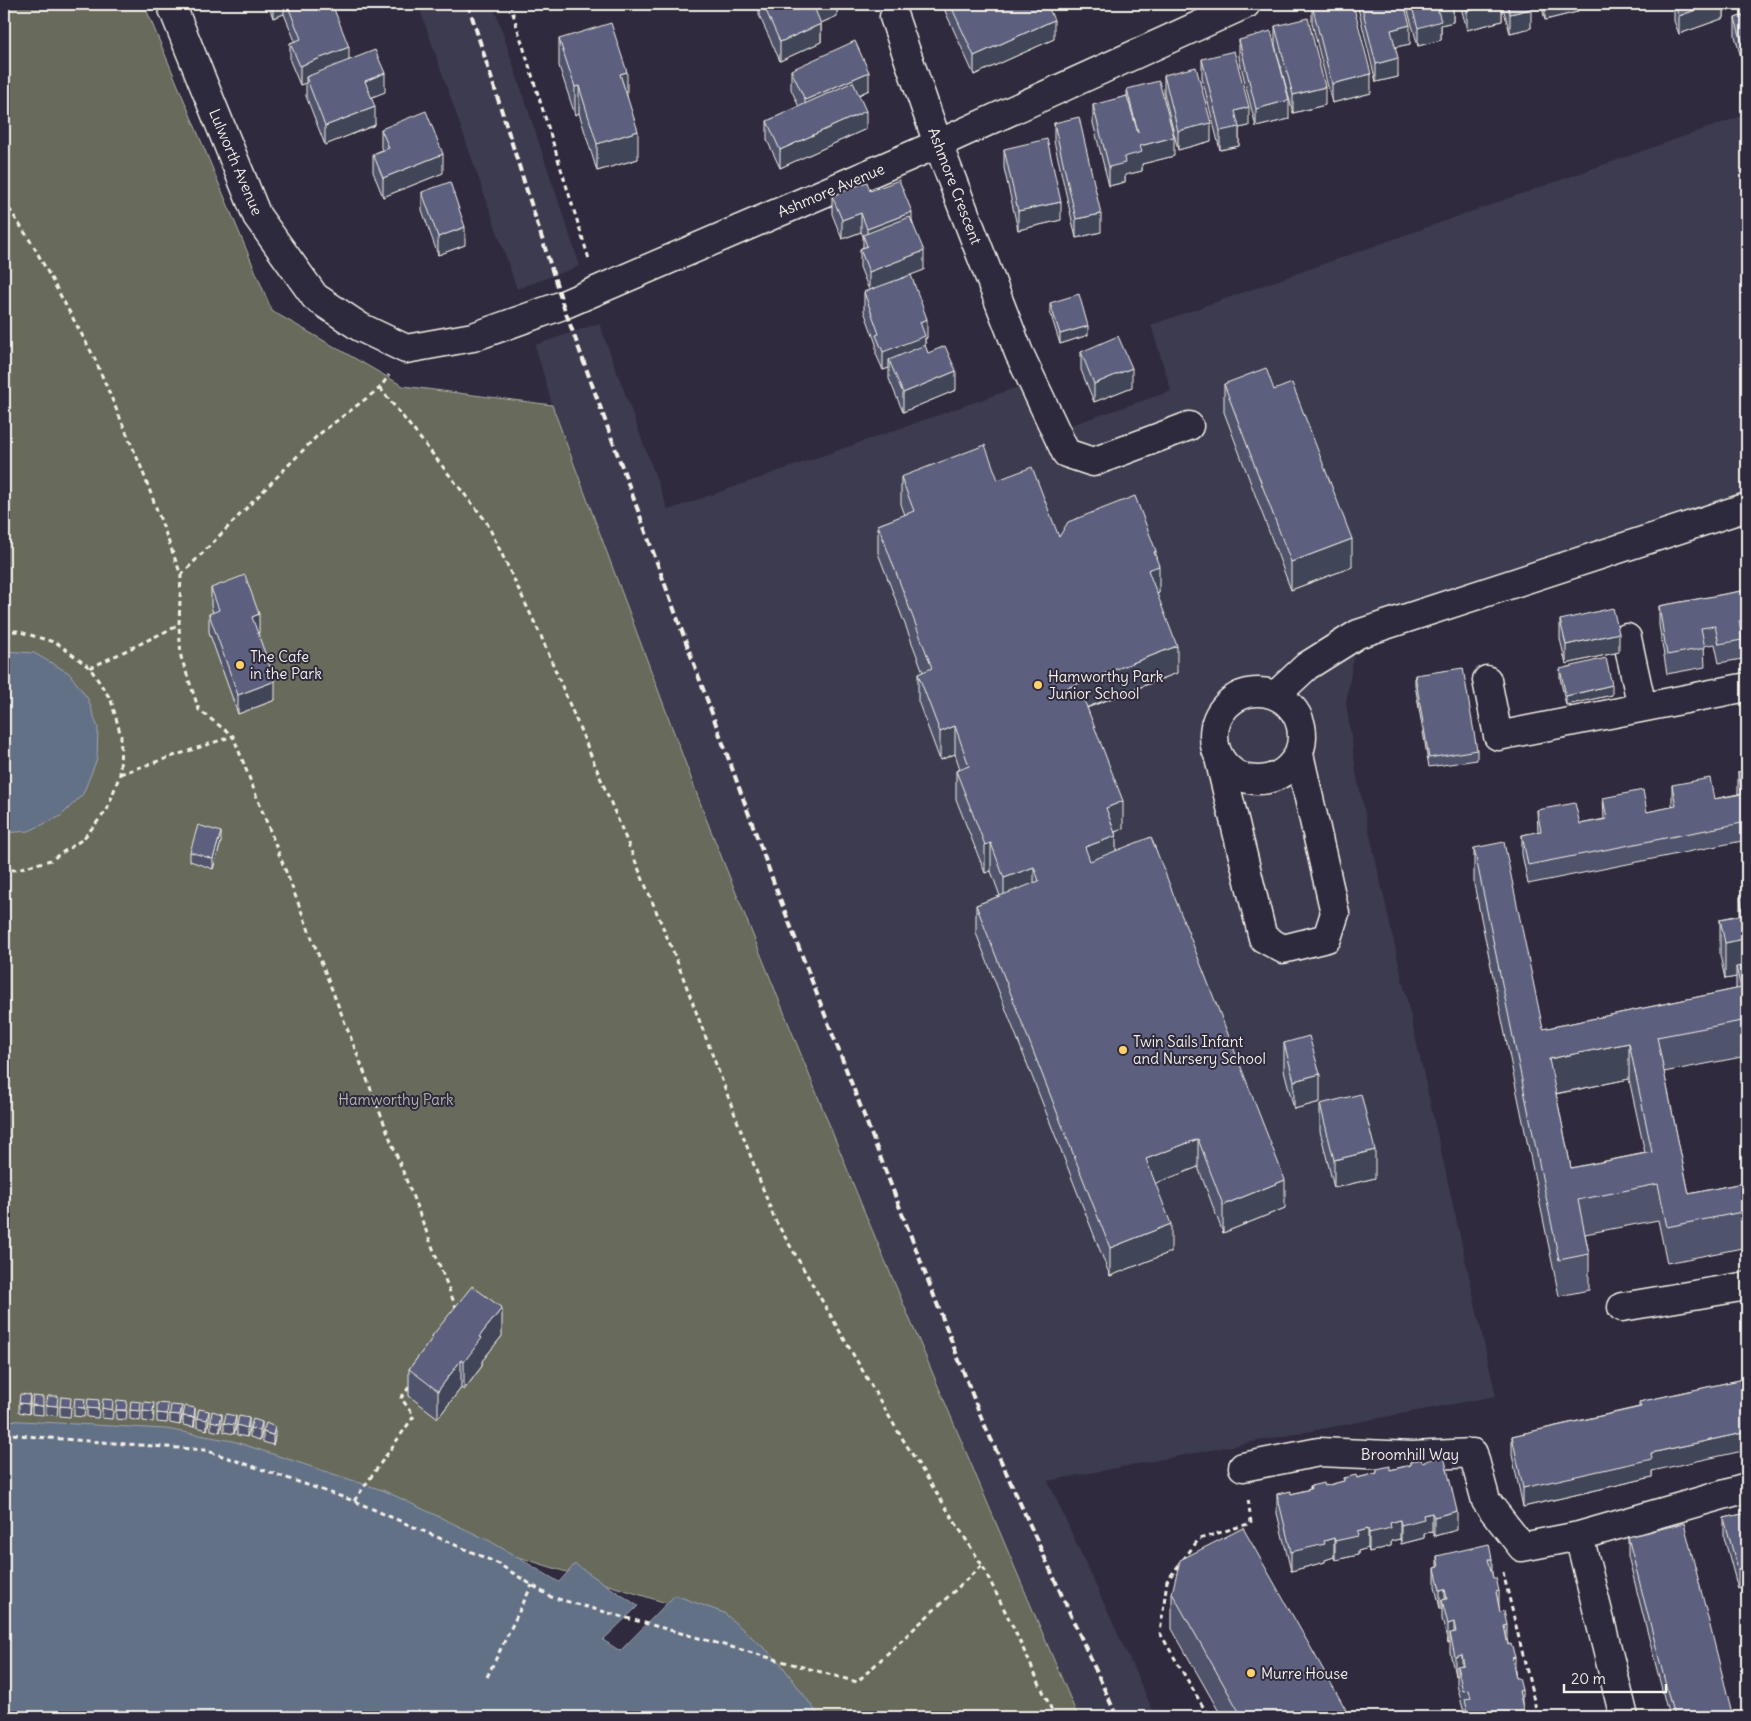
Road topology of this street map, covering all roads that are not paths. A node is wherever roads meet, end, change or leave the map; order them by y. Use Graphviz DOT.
graph roads {
  1 [pos="170,4"];
  2 [pos="1246,4"];
  3 [pos="894,18"];
  4 [pos="938,144"];
  5 [pos="406,349"];
  6 [pos="1189,426"];
  7 [pos="1747,507"];
  8 [pos="1626,638"];
  9 [pos="1487,680"];
  10 [pos="1747,687"];
  11 [pos="1276,695"];
  12 [pos="1642,707"];
  13 [pos="1218,754"];
  14 [pos="1299,754"];
  15 [pos="1747,1286"];
  16 [pos="1622,1307"];
  17 [pos="1243,1467"];
  18 [pos="1747,1488"];
  19 [pos="1579,1536"];
  20 [pos="1624,1717"];
  1 -- 5 [label="street, Lulworth Avenue"];
  2 -- 4 [label="street, Ashmore Avenue"];
  3 -- 4 [label="street, Ashmore Crescent"];
  4 -- 5 [label="street, Ashmore Avenue"];
  4 -- 6 [label="street, Ashmore Crescent"];
  7 -- 11 [label="street"];
  8 -- 12 [label="street"];
  9 -- 12 [label="street"];
  10 -- 12 [label="street"];
  11 -- 13 [label="street"];
  11 -- 14 [label="street"];
  13 -- 14 [label="street"];
  13 -- 14 [label="street"];
  15 -- 16 [label="street"];
  17 -- 19 [label="street, Broomhill Way"];
  18 -- 19 [label="street, Broomhill Way"];
  19 -- 20 [label="street"];
}
